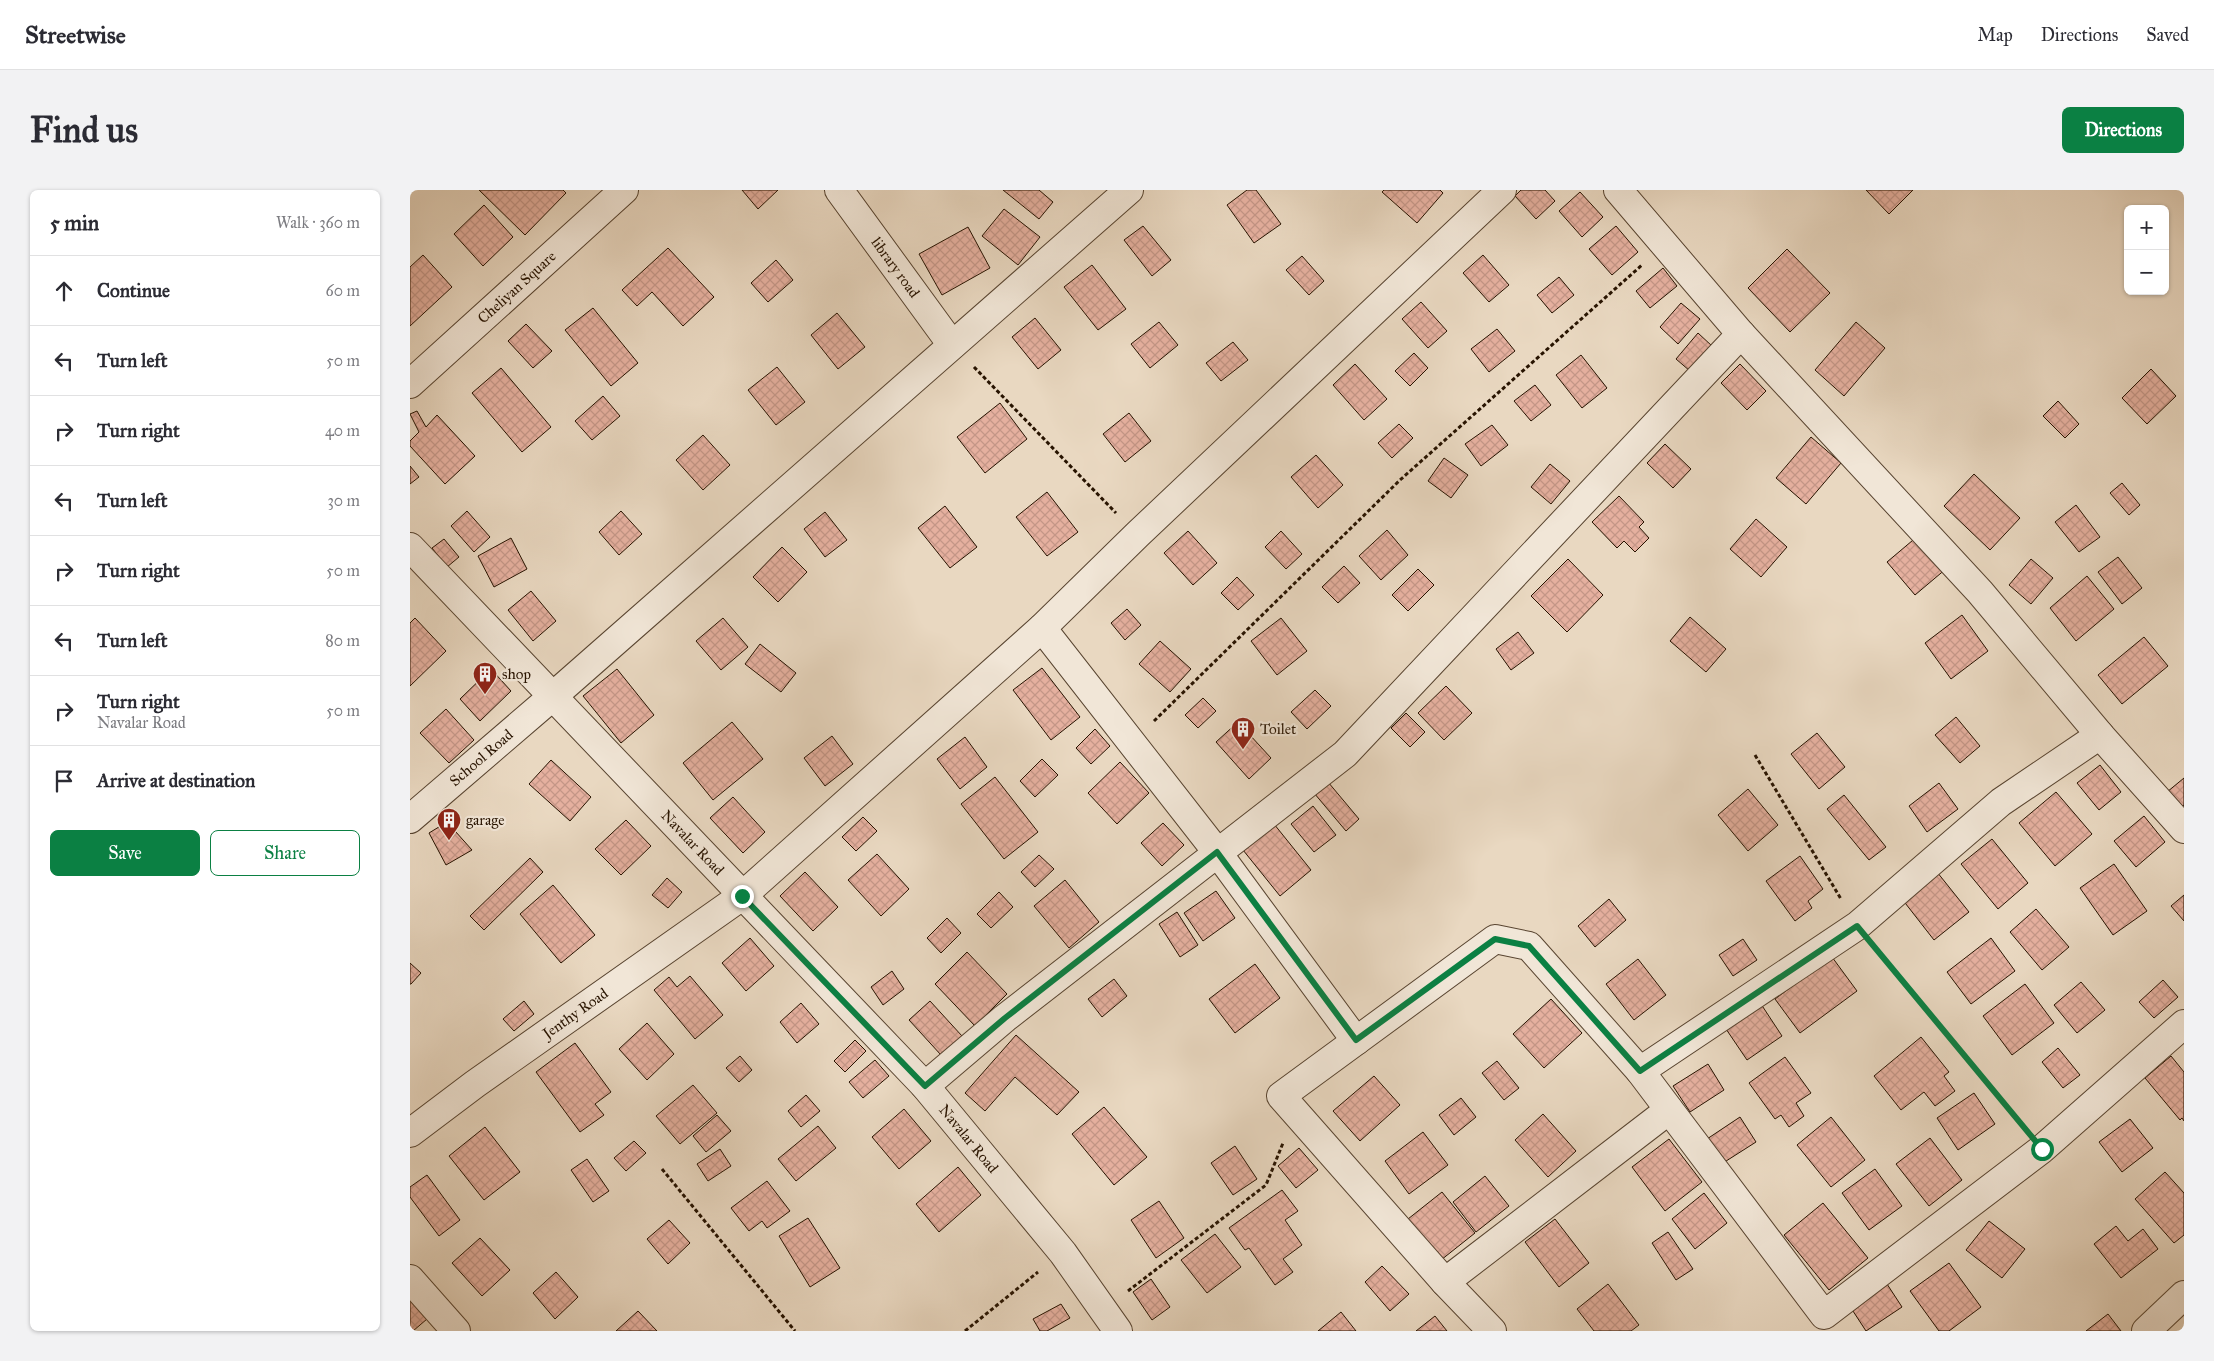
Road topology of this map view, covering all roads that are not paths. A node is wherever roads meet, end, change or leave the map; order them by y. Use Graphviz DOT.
graph roads {
  1 [pos="839,190"];
  2 [pos="1128,190"];
  3 [pos="1502,190"];
  4 [pos="1618,190"];
  5 [pos="609,195"];
  6 [pos="1742,334"];
  7 [pos="952,345"];
  8 [pos="410,384"];
  9 [pos="410,547"];
  10 [pos="1042,628"];
  11 [pos="552,697"];
  12 [pos="2100,735"];
  13 [pos="410,819"];
  14 [pos="2184,829"];
  15 [pos="1217,852"];
  16 [pos="742,896"];
  17 [pos="2184,1024"];
  18 [pos="1356,1040"];
  19 [pos="1640,1071"];
  20 [pos="925,1086"];
  21 [pos="1669,1110"];
  22 [pos="410,1133"];
  23 [pos="410,1279"];
  24 [pos="1445,1282"];
  25 [pos="2184,1295"];
  26 [pos="1111,1320"];
  27 [pos="1830,1323"];
  28 [pos="456,1331"];
  29 [pos="1492,1331"];
  30 [pos="2146,1331"];
  1 -- 7 [label="street, library road"];
  2 -- 7 [label="street, School Road"];
  3 -- 10 [label="street, Jenthy Road"];
  4 -- 6 [label="street"];
  5 -- 8 [label="street, Cheliyan Square"];
  6 -- 12 [label="street"];
  6 -- 15 [label="street"];
  7 -- 11 [label="street, School Road"];
  9 -- 11 [label="street, Navalar Road"];
  10 -- 15 [label="street"];
  10 -- 16 [label="street, Jenthy Road"];
  11 -- 13 [label="street, School Road"];
  11 -- 16 [label="street, Navalar Road"];
  12 -- 14 [label="street"];
  12 -- 19 [label="street"];
  15 -- 18 [label="street"];
  15 -- 20 [label="street"];
  16 -- 20 [label="street, Navalar Road"];
  16 -- 22 [label="street, Jenthy Road"];
  17 -- 27 [label="street"];
  18 -- 19 [label="street"];
  18 -- 24 [label="street"];
  19 -- 21 [label="street"];
  20 -- 26 [label="street, Navalar Road"];
  21 -- 24 [label="street"];
  21 -- 27 [label="street"];
  23 -- 28 [label="street"];
  24 -- 29 [label="street"];
  25 -- 30 [label="street"];
}
